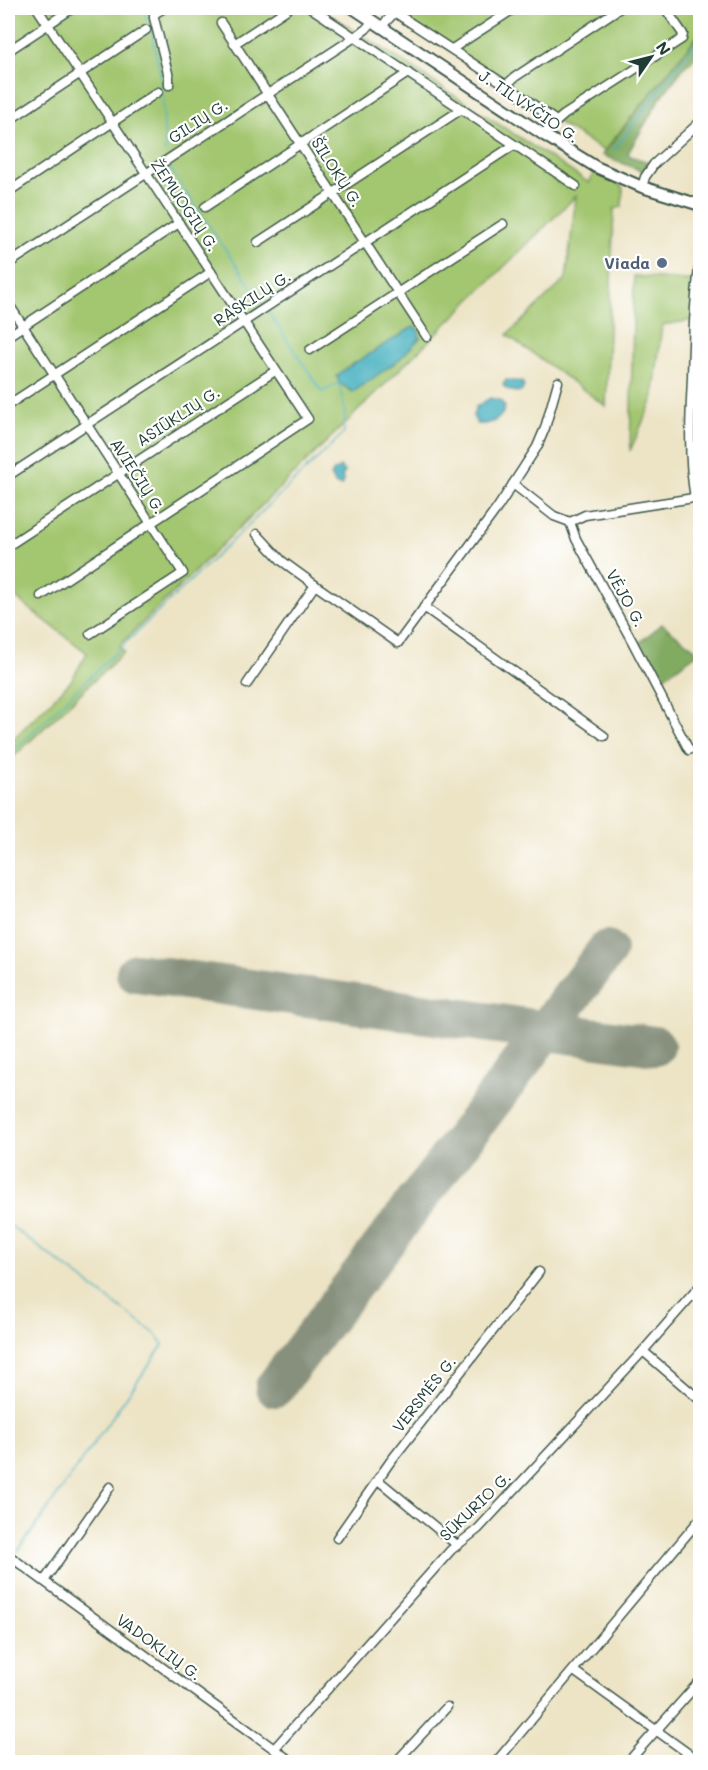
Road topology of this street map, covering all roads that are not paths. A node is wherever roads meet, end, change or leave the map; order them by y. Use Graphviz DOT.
graph roads {
  1 [pos="37,8"];
  2 [pos="73,8"];
  3 [pos="160,8"];
  4 [pos="289,8"];
  5 [pos="311,8"];
  6 [pos="353,8"];
  7 [pos="515,8"];
  8 [pos="620,8"];
  9 [pos="665,8"];
  10 [pos="395,9"];
  11 [pos="221,23"];
  12 [pos="48,24"];
  13 [pos="377,24"];
  14 [pos="146,30"];
  15 [pos="356,37"];
  16 [pos="234,44"];
  17 [pos="452,49"];
  18 [pos="8,51"];
  19 [pos="408,73"];
  20 [pos="80,74"];
  21 [pos="169,85"];
  22 [pos="506,85"];
  23 [pos="158,92"];
  24 [pos="268,93"];
  25 [pos="462,109"];
  26 [pos="556,121"];
  27 [pos="8,122"];
  28 [pos="112,123"];
  29 [pos="700,123"];
  30 [pos="544,135"];
  31 [pos="301,143"];
  32 [pos="514,145"];
  33 [pos="146,173"];
  34 [pos="576,186"];
  35 [pos="642,187"];
  36 [pos="8,192"];
  37 [pos="333,193"];
  38 [pos="700,205"];
  39 [pos="205,207"];
  40 [pos="178,223"];
  41 [pos="503,224"];
  42 [pos="258,242"];
  43 [pos="366,242"];
  44 [pos="700,262"];
  45 [pos="8,264"];
  46 [pos="211,272"];
  47 [pos="399,291"];
  48 [pos="8,303"];
  49 [pos="243,321"];
  50 [pos="23,326"];
  51 [pos="8,336"];
  52 [pos="427,337"];
  53 [pos="310,350"];
  54 [pos="275,371"];
  55 [pos="54,375"];
  56 [pos="558,382"];
  57 [pos="8,405"];
  58 [pos="86,424"];
  59 [pos="119,473"];
  60 [pos="8,476"];
  61 [pos="513,484"];
  62 [pos="698,497"];
  63 [pos="570,522"];
  64 [pos="152,524"];
  65 [pos="257,534"];
  66 [pos="8,546"];
  67 [pos="315,585"];
  68 [pos="41,596"];
  69 [pos="424,607"];
  70 [pos="90,634"];
  71 [pos="246,684"];
  72 [pos="604,736"];
  73 [pos="689,750"];
  74 [pos="539,1272"];
  75 [pos="700,1286"];
  76 [pos="643,1351"];
  77 [pos="700,1400"];
  78 [pos="378,1480"];
  79 [pos="110,1487"];
  80 [pos="700,1519"];
  81 [pos="337,1538"];
  82 [pos="457,1545"];
  83 [pos="8,1555"];
  84 [pos="44,1581"];
  85 [pos="574,1671"];
  86 [pos="700,1682"];
  87 [pos="447,1707"];
  88 [pos="656,1730"];
  89 [pos="277,1751"];
  90 [pos="273,1762"];
  91 [pos="292,1762"];
  92 [pos="396,1762"];
  93 [pos="496,1762"];
  94 [pos="627,1762"];
  95 [pos="700,1762"];
  1 -- 12 [label="street, ŽEMUOGIŲ G."];
  2 -- 12 [label="street"];
  3 -- 21 [label="street"];
  4 -- 16 [label="street"];
  5 -- 15 [label="street"];
  6 -- 13 [label="main road, J. TILVYČIO G."];
  7 -- 17 [label="street"];
  8 -- 22 [label="street"];
  9 -- 26 [label="street"];
  10 -- 13 [label="street, GILIŲ G."];
  10 -- 17 [label="street"];
  11 -- 16 [label="street, ŠILOKŲ G."];
  12 -- 18 [label="street"];
  12 -- 20 [label="street, ŽEMUOGIŲ G."];
  13 -- 15 [label="street, GILIŲ G."];
  13 -- 30 [label="main road, J. TILVYČIO G."];
  14 -- 20 [label="street"];
  15 -- 19 [label="street"];
  15 -- 24 [label="street, GILIŲ G."];
  16 -- 24 [label="street, ŠILOKŲ G."];
  17 -- 22 [label="street"];
  19 -- 25 [label="street"];
  19 -- 31 [label="street"];
  20 -- 27 [label="street"];
  20 -- 28 [label="street, ŽEMUOGIŲ G."];
  22 -- 26 [label="street"];
  23 -- 28 [label="street"];
  24 -- 31 [label="street, ŠILOKŲ G."];
  24 -- 33 [label="street, GILIŲ G."];
  25 -- 32 [label="street"];
  25 -- 37 [label="street"];
  26 -- 30 [label="street"];
  28 -- 33 [label="street, ŽEMUOGIŲ G."];
  28 -- 36 [label="street"];
  29 -- 35 [label="street"];
  30 -- 35 [label="main road, J. TILVYČIO G."];
  31 -- 37 [label="street, ŠILOKŲ G."];
  31 -- 39 [label="street"];
  32 -- 34 [label="street"];
  32 -- 43 [label="street, RASKILŲ G."];
  33 -- 40 [label="street, ŽEMUOGIŲ G."];
  33 -- 45 [label="street, GILIŲ G."];
  35 -- 38 [label="main road, J. TILVYČIO G."];
  37 -- 42 [label="street"];
  37 -- 43 [label="street, ŠILOKŲ G."];
  40 -- 46 [label="street, ŽEMUOGIŲ G."];
  40 -- 50 [label="street"];
  41 -- 47 [label="street"];
  43 -- 47 [label="street, ŠILOKŲ G."];
  43 -- 49 [label="street, RASKILŲ G."];
  44 -- 62 [label="street"];
  46 -- 49 [label="street, ŽEMUOGIŲ G."];
  46 -- 55 [label="street"];
  47 -- 52 [label="street, ŠILOKŲ G."];
  47 -- 53 [label="street"];
  48 -- 50 [label="street, AVIEČIŲ G."];
  49 -- 54 [label="street, ŽEMUOGIŲ G."];
  49 -- 58 [label="street, RASKILŲ G."];
  50 -- 51 [label="street"];
  50 -- 55 [label="street, AVIEČIŲ G."];
  54 -- 59 [label="street, ASIŪKLIŲ G."];
  54 -- 64 [label="street, ŽEMUOGIŲ G."];
  55 -- 57 [label="street"];
  55 -- 58 [label="street, AVIEČIŲ G."];
  56 -- 61 [label="street"];
  58 -- 59 [label="street, AVIEČIŲ G."];
  58 -- 60 [label="street, RASKILŲ G."];
  59 -- 64 [label="street, AVIEČIŲ G."];
  59 -- 66 [label="street, ASIŪKLIŲ G."];
  61 -- 63 [label="street"];
  61 -- 69 [label="street"];
  62 -- 63 [label="street"];
  63 -- 73 [label="street, VĖJO G."];
  64 -- 68 [label="street"];
  64 -- 70 [label="street, AVIEČIŲ G."];
  65 -- 67 [label="street"];
  67 -- 69 [label="street"];
  67 -- 71 [label="street"];
  69 -- 72 [label="street"];
  74 -- 78 [label="street, VERSMĖS G."];
  75 -- 76 [label="street, SŪKURIO G."];
  76 -- 77 [label="street"];
  76 -- 82 [label="street, SŪKURIO G."];
  78 -- 81 [label="street, VERSMĖS G."];
  78 -- 82 [label="street"];
  79 -- 84 [label="street"];
  80 -- 85 [label="street"];
  82 -- 89 [label="street, SŪKURIO G."];
  83 -- 84 [label="street, VADOKLIŲ G."];
  84 -- 89 [label="street, VADOKLIŲ G."];
  85 -- 88 [label="street"];
  85 -- 93 [label="street"];
  86 -- 88 [label="street"];
  87 -- 92 [label="street"];
  88 -- 94 [label="street"];
  88 -- 95 [label="street"];
  89 -- 90 [label="street, SŪKURIO G."];
  89 -- 91 [label="street, VADOKLIŲ G."];
}
